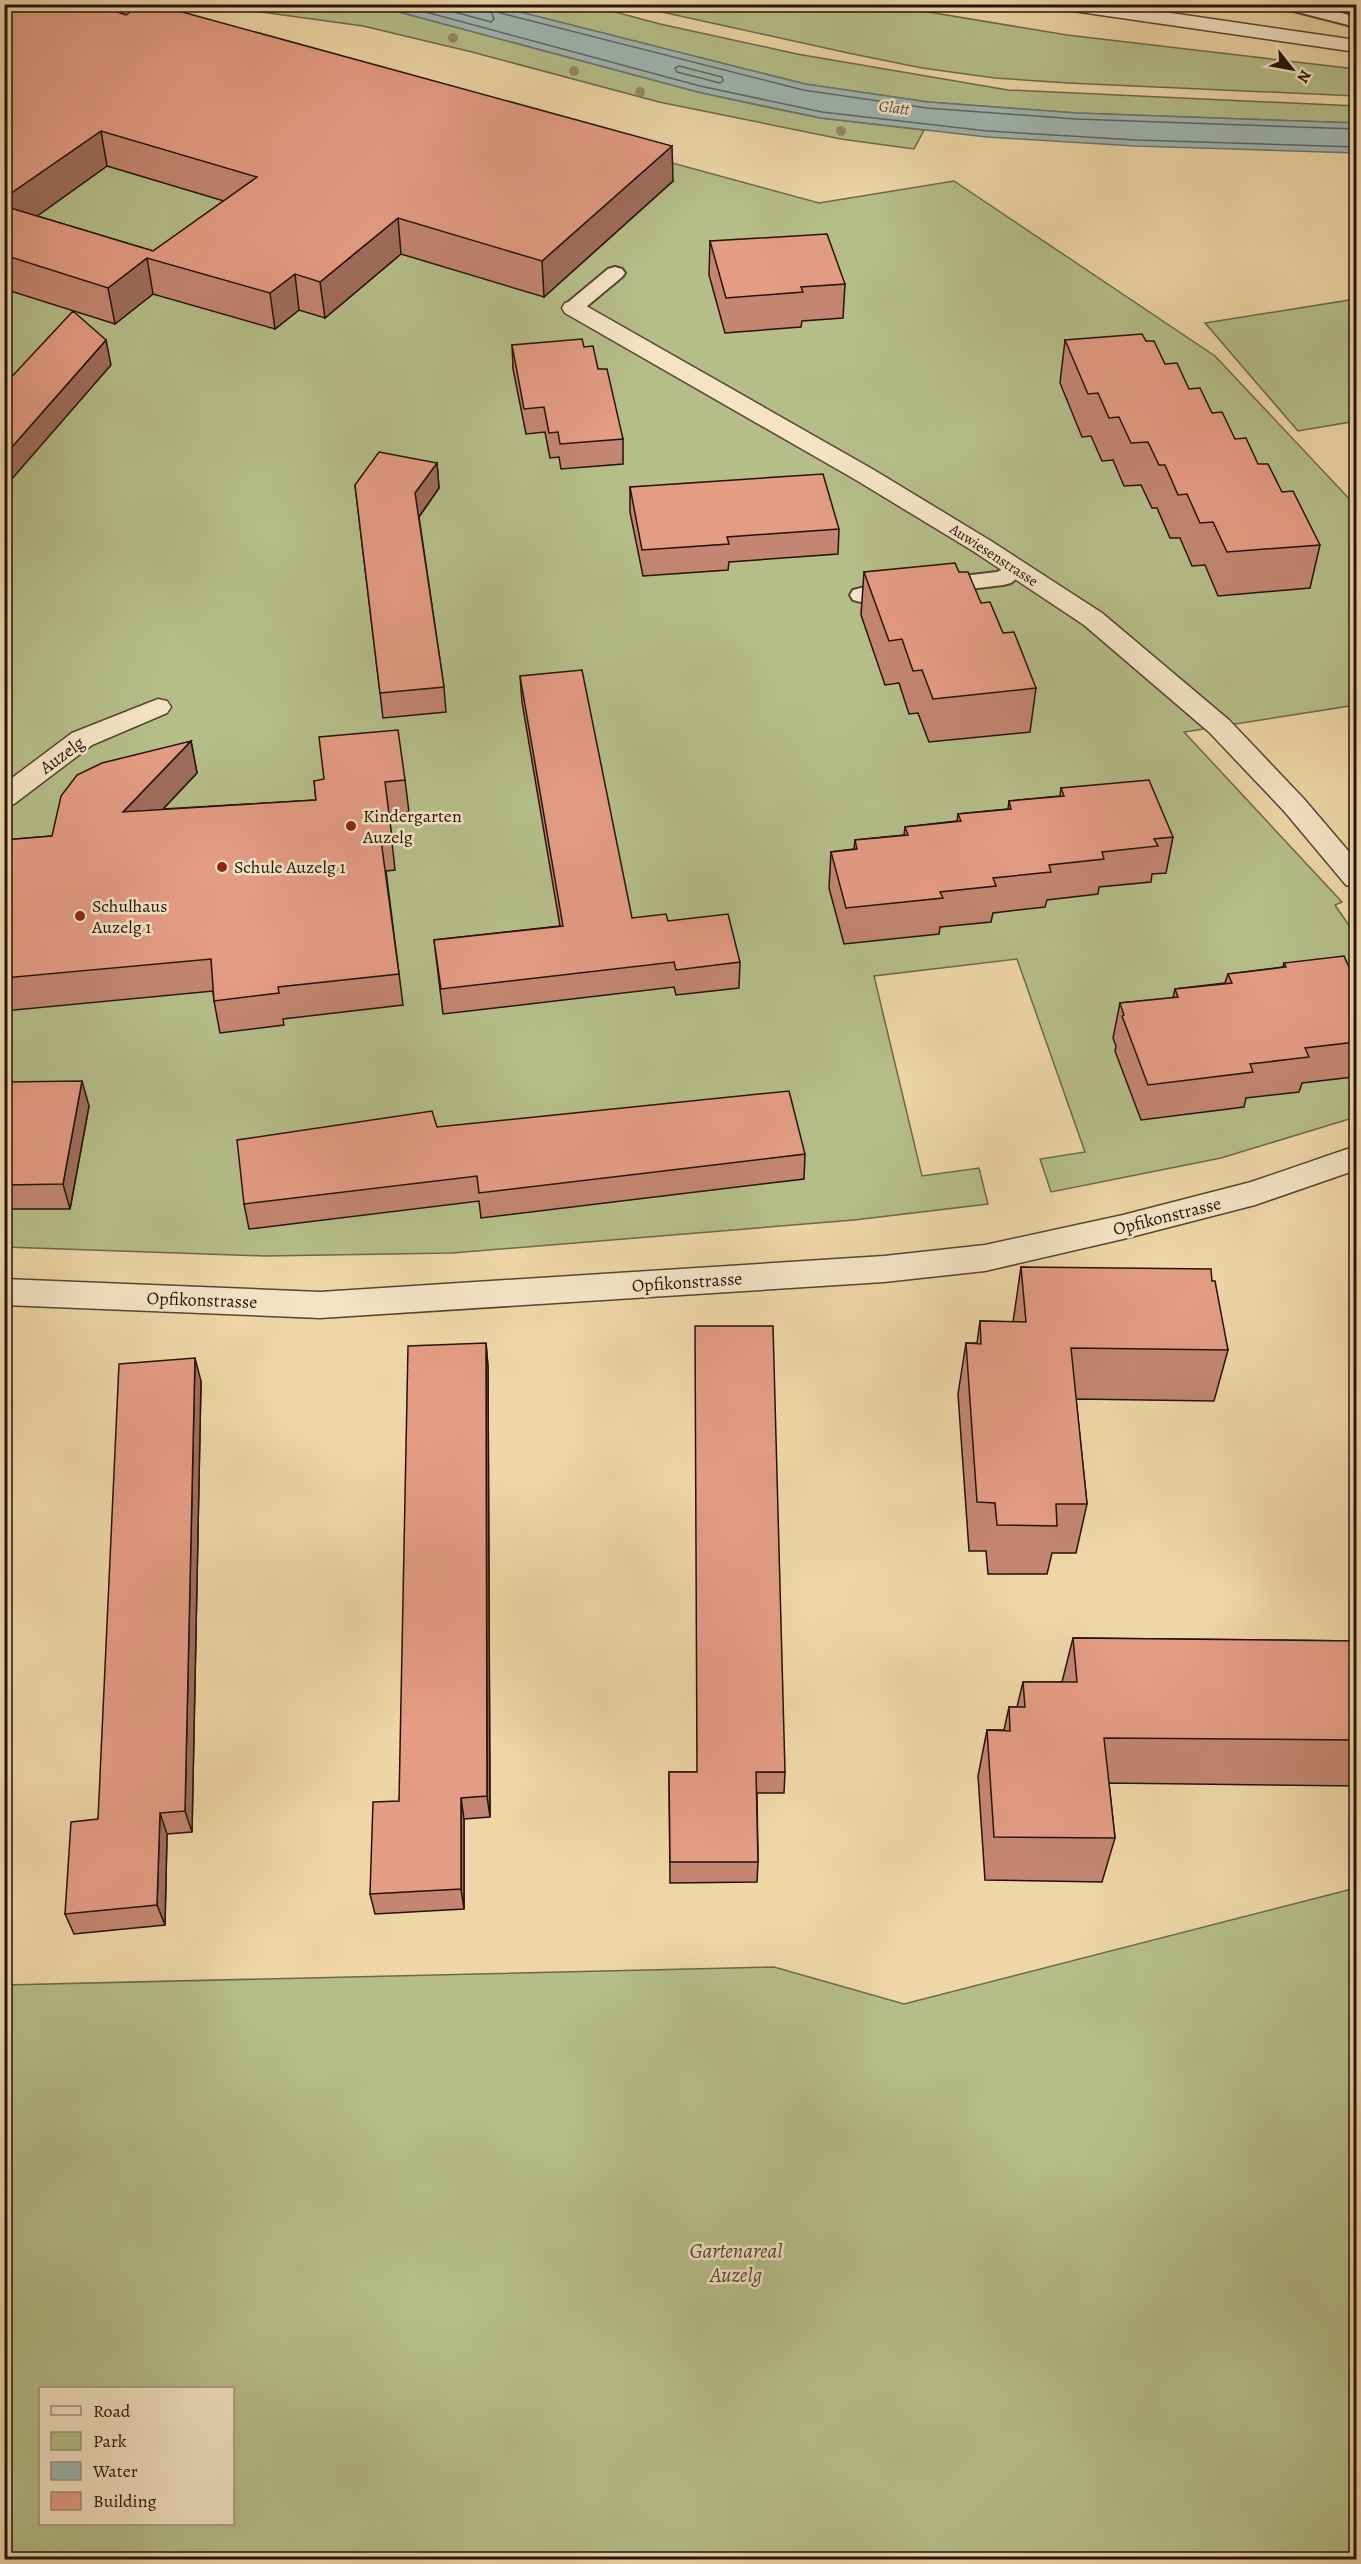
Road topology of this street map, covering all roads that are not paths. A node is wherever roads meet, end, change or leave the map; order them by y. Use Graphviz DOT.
graph roads {
  1 [pos="1066,4"];
  2 [pos="1288,4"];
  3 [pos="1356,22"];
  4 [pos="1356,46"];
  5 [pos="615,273"];
  6 [pos="573,308"];
  7 [pos="1017,569"];
  8 [pos="861,595"];
  9 [pos="158,707"];
  10 [pos="4,798"];
  11 [pos="1356,878"];
  12 [pos="1356,1158"];
  13 [pos="4,1292"];
  1 -- 4 [label="street"];
  2 -- 3 [label="lane"];
  5 -- 6 [label="lane"];
  6 -- 7 [label="street, Auwiesenstrasse"];
  7 -- 8 [label="lane"];
  7 -- 11 [label="street, Auwiesenstrasse"];
  9 -- 10 [label="street, Auzelg"];
  12 -- 13 [label="street, Opfikonstrasse"];
}
